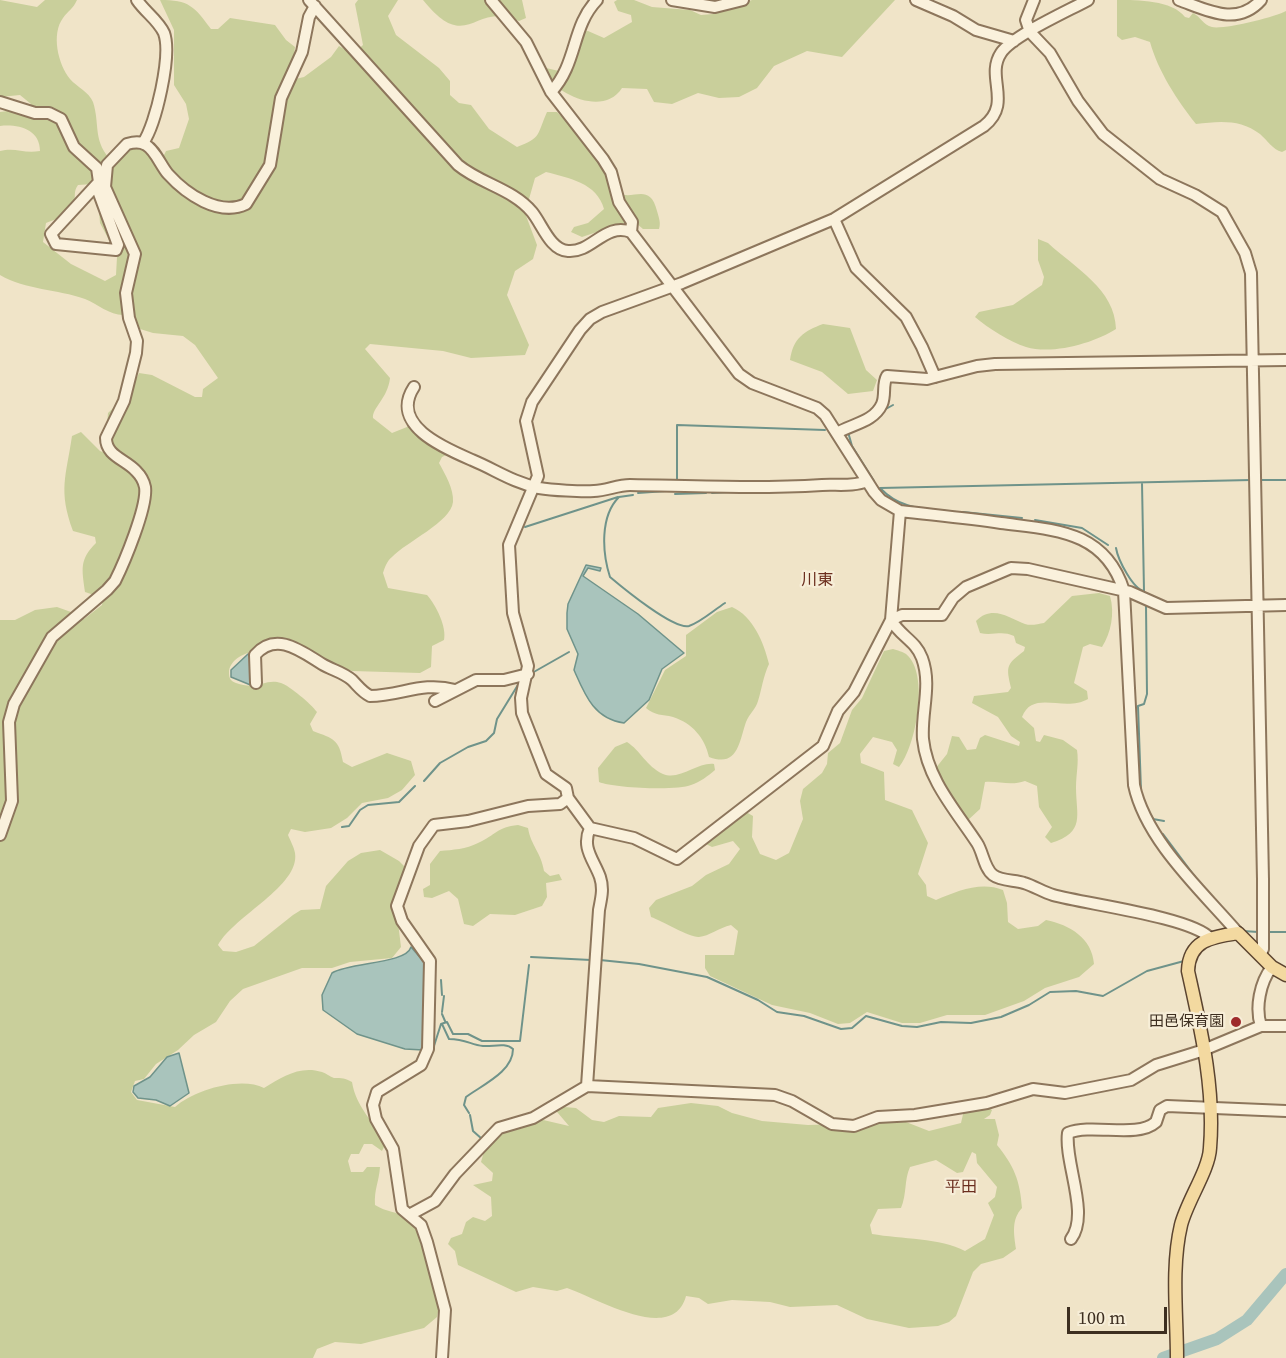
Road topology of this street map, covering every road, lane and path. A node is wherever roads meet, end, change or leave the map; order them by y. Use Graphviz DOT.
graph roads {
  1 [pos="138,0"];
  2 [pos="490,0"];
  3 [pos="597,0"];
  4 [pos="672,0"];
  5 [pos="743,0"];
  6 [pos="916,0"];
  7 [pos="1034,0"];
  8 [pos="1088,0"];
  9 [pos="1179,0"];
  10 [pos="1261,0"];
  11 [pos="312,3"];
  12 [pos="1030,32"];
  13 [pos="1014,41"];
  14 [pos="551,92"];
  15 [pos="0,102"];
  16 [pos="142,143"];
  17 [pos="100,184"];
  18 [pos="834,219"];
  19 [pos="631,232"];
  20 [pos="673,286"];
  21 [pos="1253,360"];
  22 [pos="1286,360"];
  23 [pos="935,377"];
  24 [pos="414,387"];
  25 [pos="837,433"];
  26 [pos="867,481"];
  27 [pos="535,486"];
  28 [pos="900,511"];
  29 [pos="1124,591"];
  30 [pos="1286,605"];
  31 [pos="1258,606"];
  32 [pos="891,621"];
  33 [pos="528,674"];
  34 [pos="256,684"];
  35 [pos="455,690"];
  36 [pos="435,701"];
  37 [pos="568,798"];
  38 [pos="590,828"];
  39 [pos="0,835"];
  40 [pos="1238,933"];
  41 [pos="1210,938"];
  42 [pos="1260,955"];
  43 [pos="1272,967"];
  44 [pos="1286,975"];
  45 [pos="1262,1026"];
  46 [pos="1286,1026"];
  47 [pos="1205,1049"];
  48 [pos="587,1086"];
  49 [pos="1210,1108"];
  50 [pos="1286,1111"];
  51 [pos="411,1214"];
  52 [pos="1071,1239"];
  53 [pos="1177,1354"];
  54 [pos="442,1358"];
  1 -- 16 [label="street"];
  2 -- 14 [label="street"];
  3 -- 14 [label="street"];
  4 -- 5 [label="street"];
  6 -- 13 [label="street"];
  7 -- 12 [label="street"];
  8 -- 12 [label="street"];
  9 -- 10 [label="street"];
  11 -- 16 [label="street"];
  11 -- 19 [label="street"];
  12 -- 13 [label="street"];
  12 -- 21 [label="street"];
  13 -- 18 [label="street"];
  14 -- 19 [label="street"];
  15 -- 17 [label="street"];
  16 -- 17 [label="street"];
  17 -- 17 [label="street"];
  17 -- 39 [label="street"];
  18 -- 20 [label="street"];
  18 -- 23 [label="street"];
  19 -- 20 [label="street"];
  20 -- 25 [label="street"];
  20 -- 27 [label="street"];
  21 -- 22 [label="street"];
  21 -- 23 [label="street"];
  21 -- 31 [label="street"];
  23 -- 25 [label="street"];
  24 -- 27 [label="street"];
  25 -- 26 [label="street"];
  26 -- 27 [label="street"];
  26 -- 28 [label="street"];
  27 -- 33 [label="street"];
  28 -- 29 [label="street"];
  28 -- 32 [label="street"];
  29 -- 31 [label="street"];
  29 -- 32 [label="street"];
  29 -- 40 [label="street"];
  30 -- 31 [label="street"];
  31 -- 42 [label="street"];
  32 -- 38 [label="street"];
  32 -- 41 [label="street"];
  33 -- 35 [label="street"];
  33 -- 37 [label="street"];
  34 -- 35 [label="street"];
  35 -- 36 [label="street"];
  37 -- 38 [label="street"];
  37 -- 51 [label="street"];
  38 -- 48 [label="street"];
  40 -- 41 [label="main road"];
  40 -- 42 [label="main road"];
  41 -- 47 [label="main road"];
  42 -- 43 [label="main road"];
  43 -- 44 [label="main road"];
  43 -- 45 [label="street"];
  45 -- 46 [label="street"];
  45 -- 47 [label="street"];
  47 -- 48 [label="street"];
  47 -- 49 [label="main road"];
  48 -- 51 [label="street"];
  49 -- 50 [label="street"];
  49 -- 52 [label="street"];
  49 -- 53 [label="main road"];
  51 -- 54 [label="street"];
}
